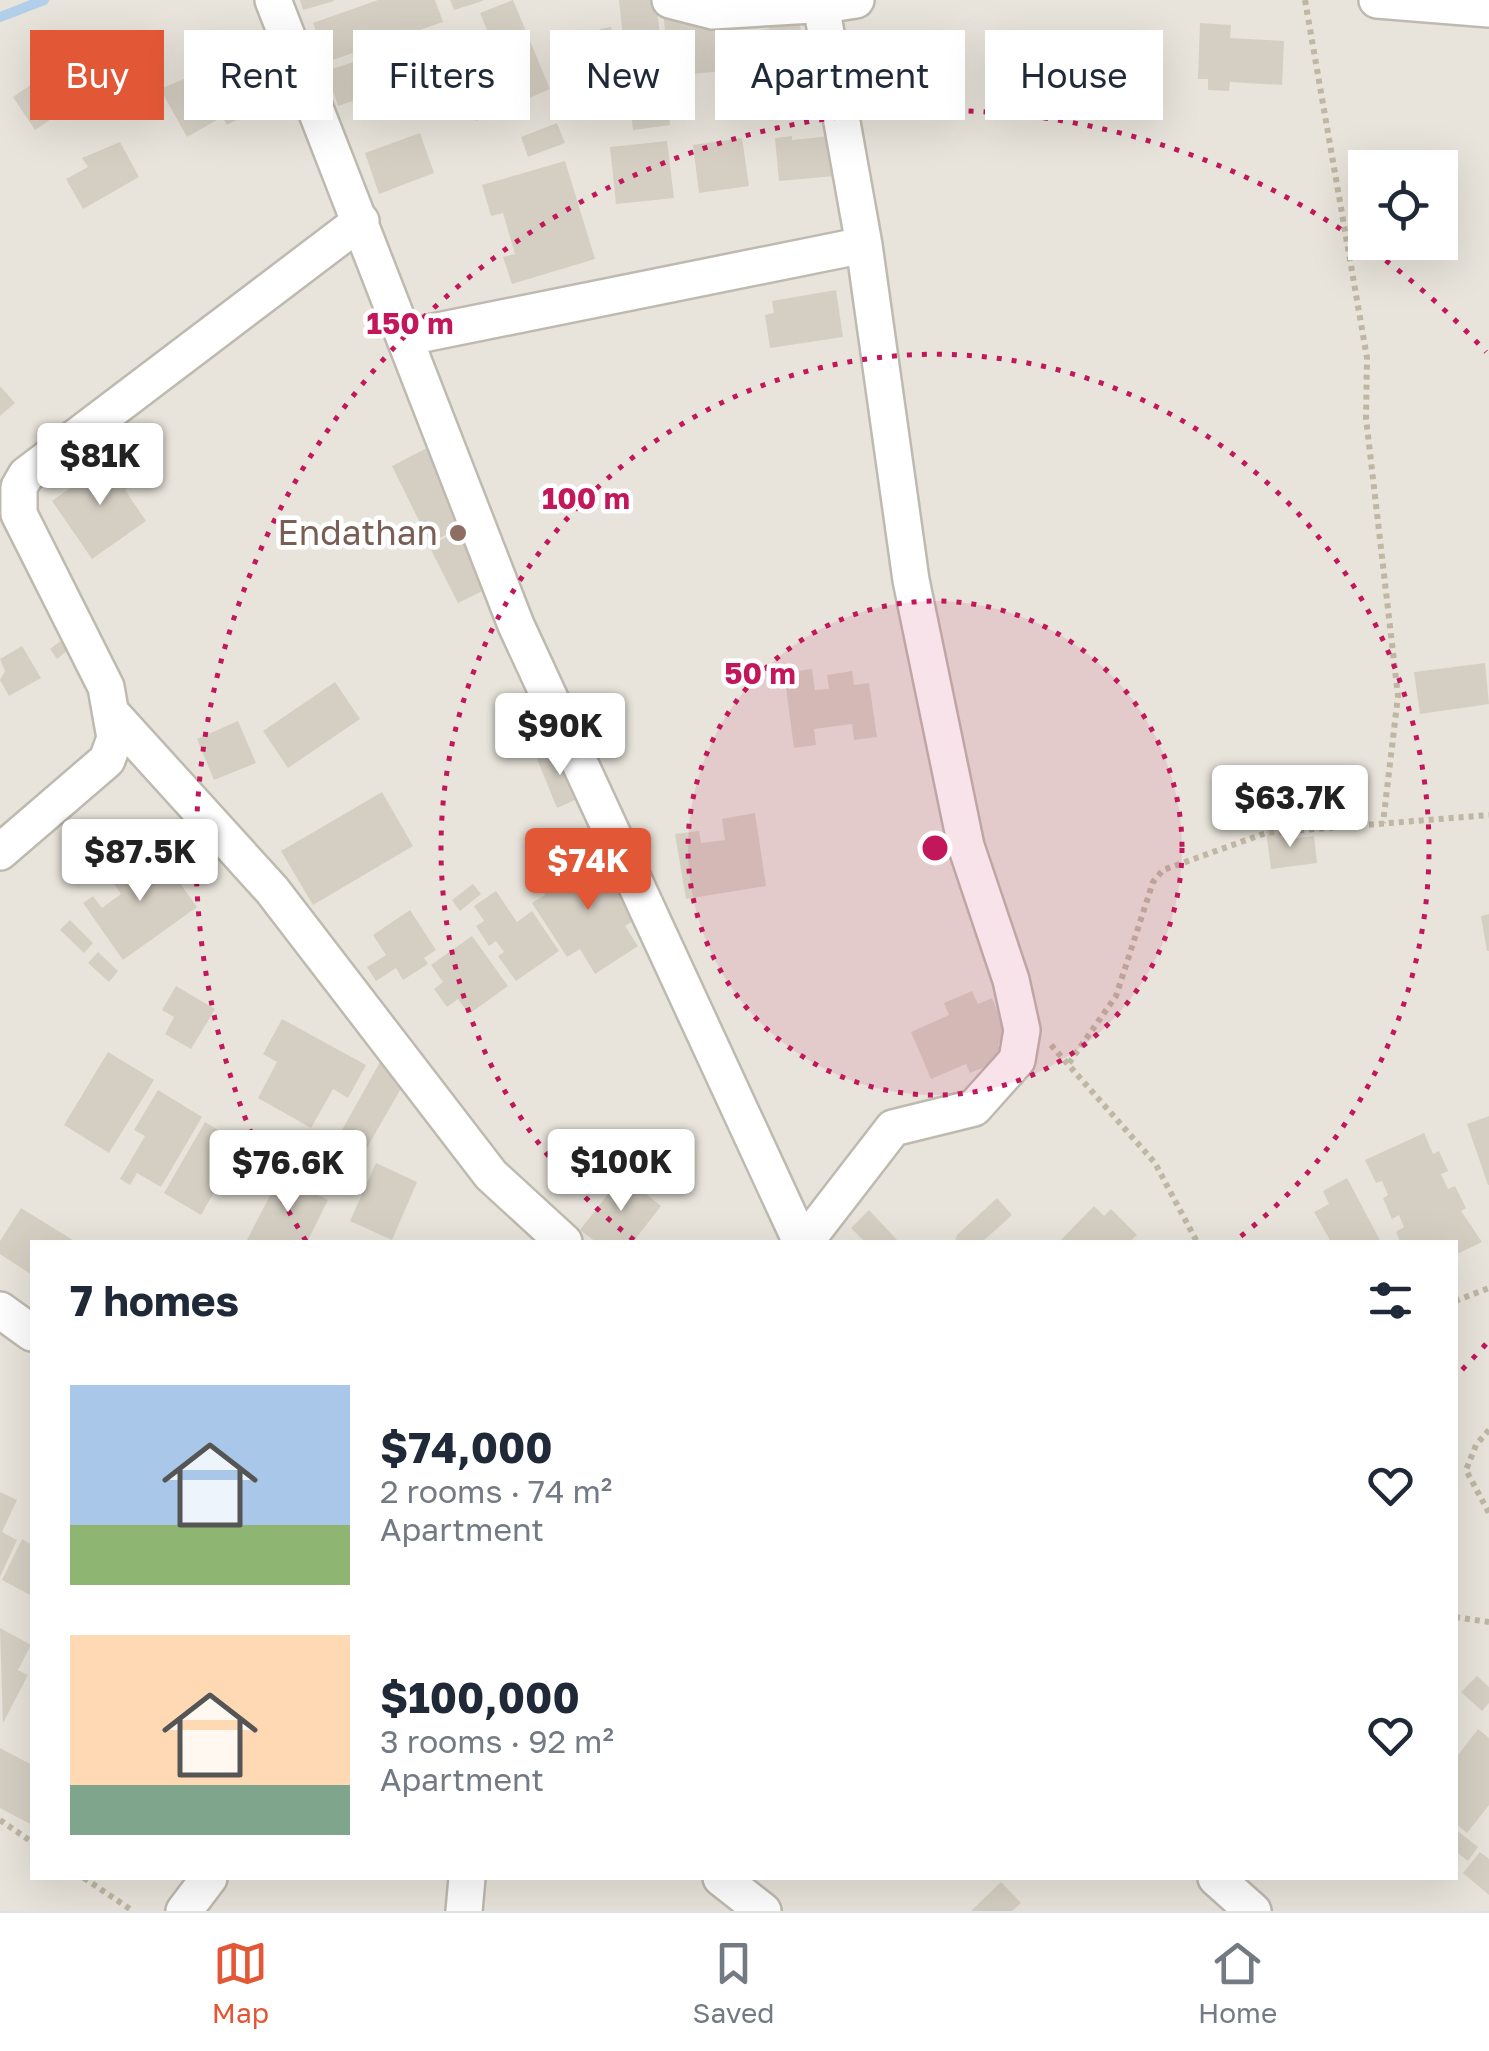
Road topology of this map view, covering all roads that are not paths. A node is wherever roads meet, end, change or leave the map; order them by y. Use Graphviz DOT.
graph roads {
  1 [pos="273,0"];
  2 [pos="670,0"];
  3 [pos="1377,0"];
  4 [pos="843,2"];
  5 [pos="1489,9"];
  6 [pos="361,221"];
  7 [pos="864,245"];
  8 [pos="408,337"];
  9 [pos="114,718"];
  10 [pos="0,852"];
  11 [pos="562,1240"];
  12 [pos="802,1240"];
  13 [pos="805,1240"];
  14 [pos="0,1310"];
  15 [pos="30,1332"];
  16 [pos="207,1880"];
  17 [pos="467,1880"];
  18 [pos="724,1880"];
  19 [pos="1218,1880"];
  20 [pos="184,1911"];
  21 [pos="464,1911"];
  22 [pos="763,1911"];
  23 [pos="1253,1911"];
  1 -- 6 [label="street"];
  2 -- 4 [label="street"];
  3 -- 5 [label="street"];
  4 -- 7 [label="street"];
  6 -- 8 [label="street"];
  6 -- 9 [label="street"];
  7 -- 8 [label="street"];
  7 -- 13 [label="street"];
  8 -- 12 [label="street"];
  9 -- 10 [label="street"];
  9 -- 11 [label="street"];
  14 -- 15 [label="street"];
  16 -- 20 [label="street"];
  17 -- 21 [label="street"];
  18 -- 22 [label="street"];
  19 -- 23 [label="street"];
}
